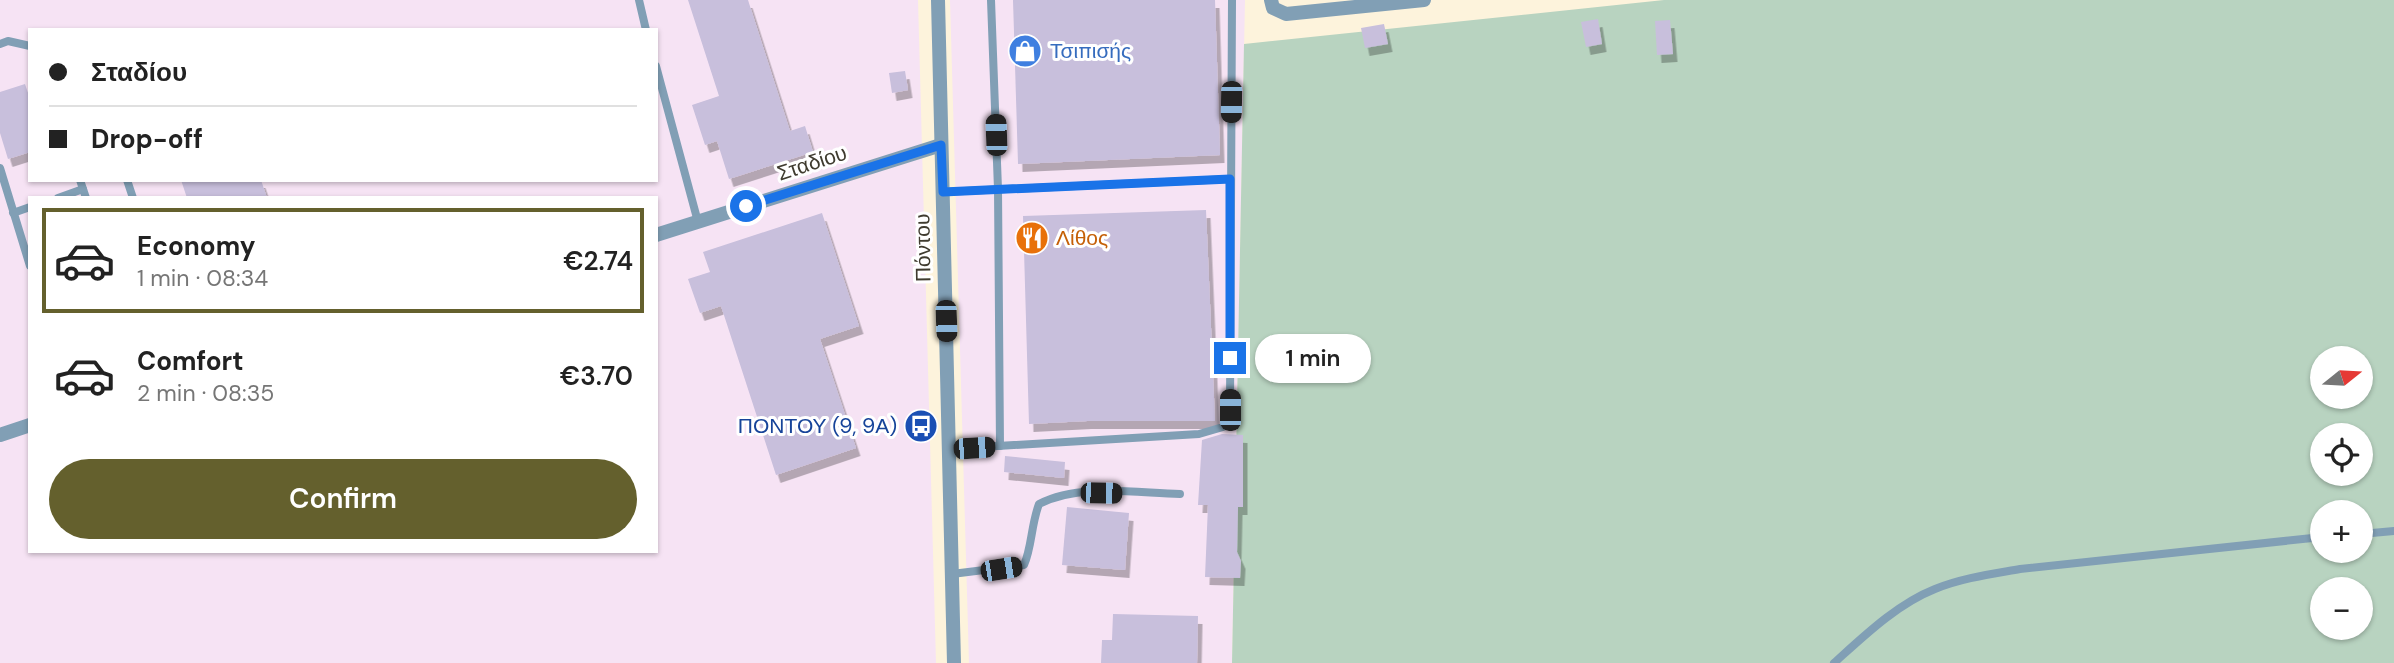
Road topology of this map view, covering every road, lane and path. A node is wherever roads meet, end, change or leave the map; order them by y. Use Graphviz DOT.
graph roads {
  1 [pos="639,0"];
  2 [pos="938,0"];
  3 [pos="991,0"];
  4 [pos="1233,0"];
  5 [pos="1271,0"];
  6 [pos="1424,0"];
  7 [pos="646,28"];
  8 [pos="0,44"];
  9 [pos="28,46"];
  10 [pos="658,73"];
  11 [pos="941,145"];
  12 [pos="0,168"];
  13 [pos="1230,179"];
  14 [pos="83,189"];
  15 [pos="998,189"];
  16 [pos="943,192"];
  17 [pos="64,196"];
  18 [pos="28,208"];
  19 [pos="13,213"];
  20 [pos="698,222"];
  21 [pos="658,234"];
  22 [pos="28,260"];
  23 [pos="28,426"];
  24 [pos="0,435"];
  25 [pos="1000,446"];
  26 [pos="948,449"];
  27 [pos="1180,494"];
  28 [pos="2394,531"];
  29 [pos="2373,533"];
  30 [pos="2310,538"];
  31 [pos="952,574"];
  32 [pos="954,663"];
  33 [pos="1834,663"];
  1 -- 7 [label="lane"];
  2 -- 11 [label="street, Πόντου"];
  3 -- 15 [label="lane"];
  4 -- 13 [label="lane"];
  5 -- 6 [label="street"];
  8 -- 9 [label="lane"];
  10 -- 20 [label="lane"];
  11 -- 16 [label="street, Πόντου"];
  11 -- 20 [label="street, Σταδίου"];
  12 -- 19 [label="lane"];
  13 -- 15 [label="lane"];
  13 -- 25 [label="lane"];
  14 -- 17 [label="lane"];
  15 -- 16 [label="lane"];
  15 -- 25 [label="lane"];
  16 -- 26 [label="street, Πόντου"];
  18 -- 19 [label="lane"];
  19 -- 22 [label="lane"];
  20 -- 21 [label="street, Σταδίου"];
  23 -- 24 [label="street"];
  25 -- 26 [label="lane"];
  26 -- 31 [label="street, Πόντου"];
  27 -- 31 [label="lane"];
  28 -- 29 [label="lane"];
  30 -- 33 [label="lane"];
  31 -- 32 [label="street, Πόντου"];
}
